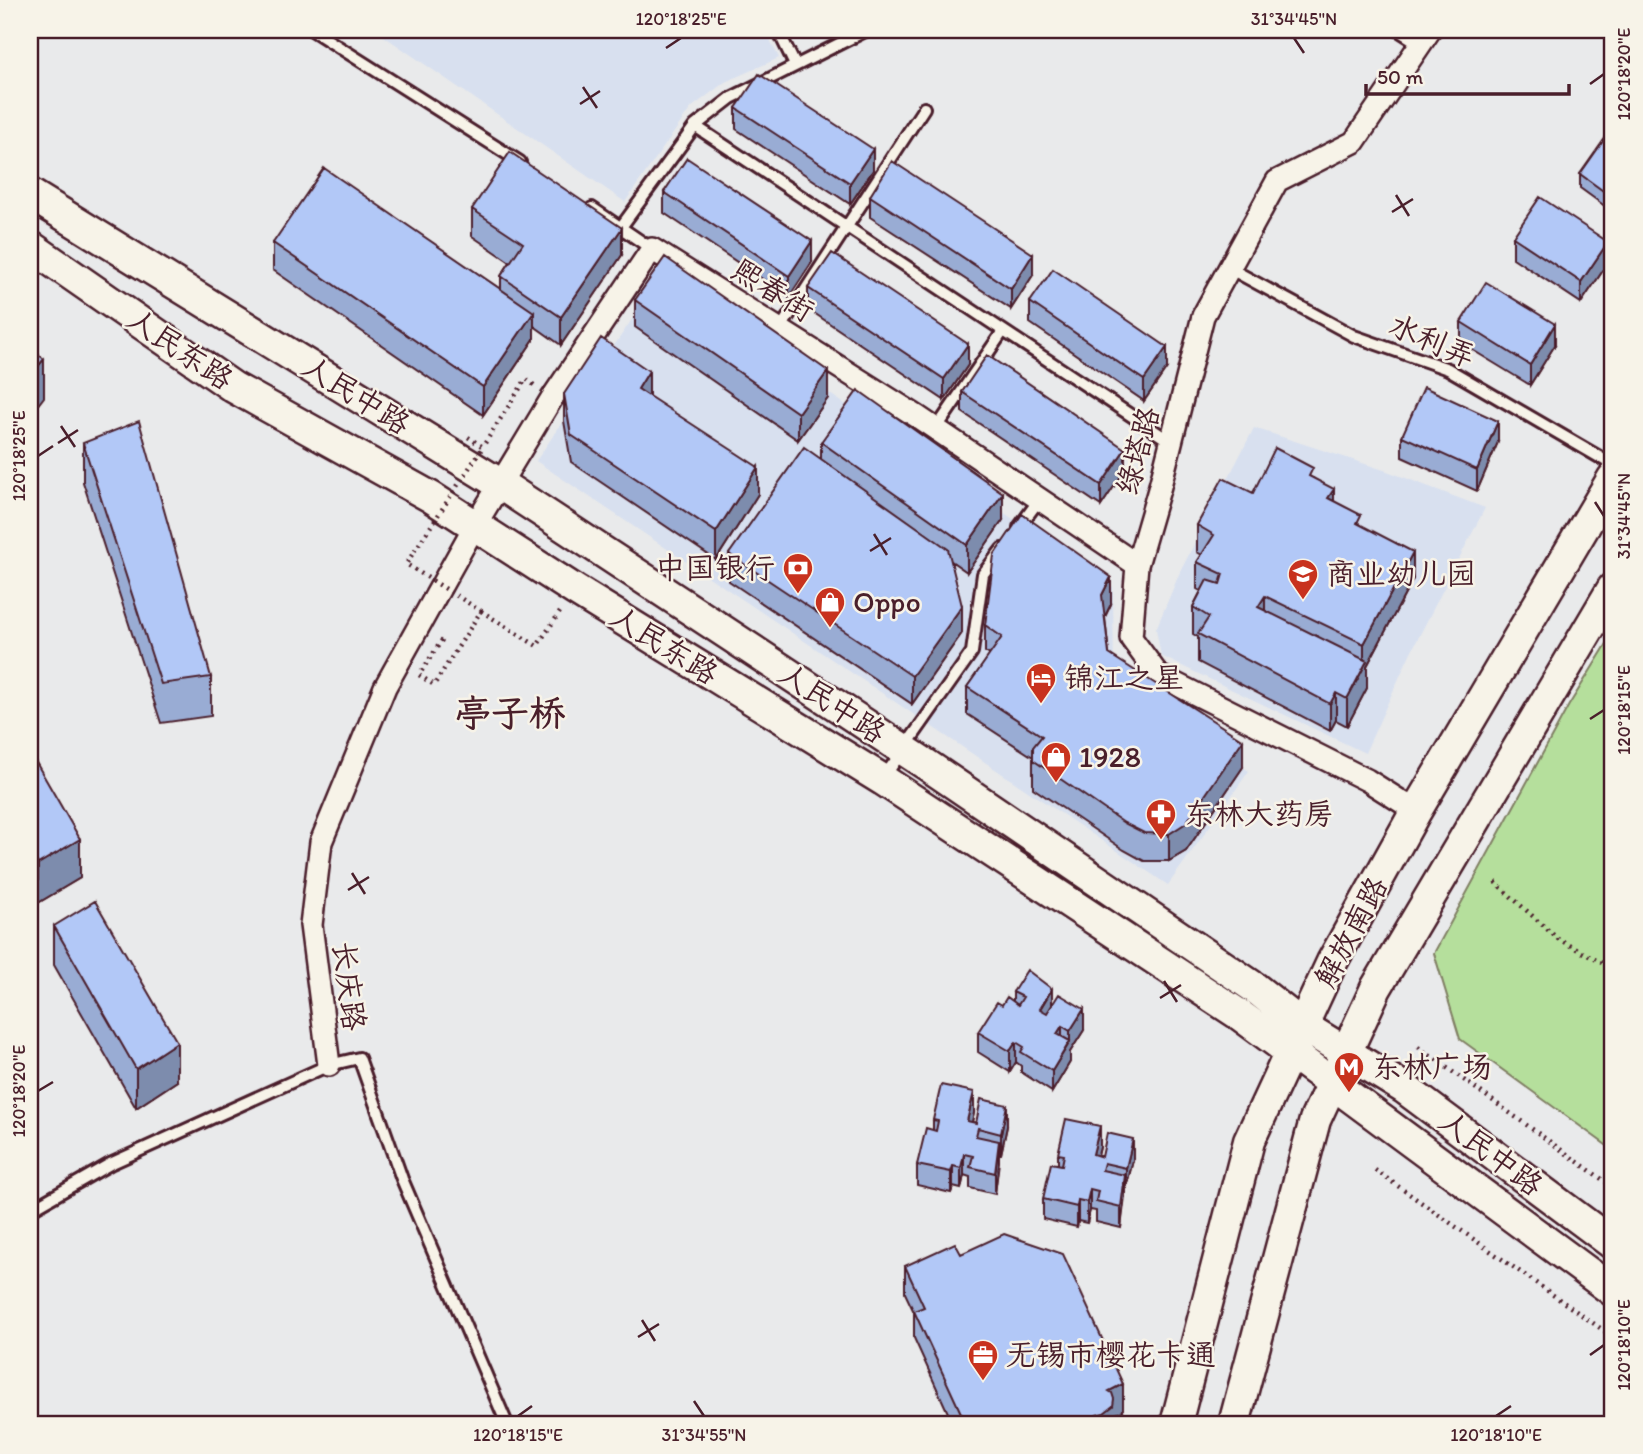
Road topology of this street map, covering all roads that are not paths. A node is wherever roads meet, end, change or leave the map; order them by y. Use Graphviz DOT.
graph roads {
  1 [pos="312,30"];
  2 [pos="778,30"];
  3 [pos="867,30"];
  4 [pos="1398,30"];
  5 [pos="1425,37"];
  6 [pos="795,65"];
  7 [pos="924,108"];
  8 [pos="695,126"];
  9 [pos="530,168"];
  10 [pos="30,194"];
  11 [pos="587,205"];
  12 [pos="621,227"];
  13 [pos="848,228"];
  14 [pos="30,246"];
  15 [pos="652,248"];
  16 [pos="1229,268"];
  17 [pos="780,329"];
  18 [pos="1003,331"];
  19 [pos="936,429"];
  20 [pos="1171,442"];
  21 [pos="1613,465"];
  22 [pos="1613,478"];
  23 [pos="500,484"];
  24 [pos="1040,500"];
  25 [pos="474,527"];
  26 [pos="1015,532"];
  27 [pos="1007,542"];
  28 [pos="1137,565"];
  29 [pos="1613,588"];
  30 [pos="904,750"];
  31 [pos="883,780"];
  32 [pos="1416,811"];
  33 [pos="1297,1040"];
  34 [pos="1347,1054"];
  35 [pos="329,1065"];
  36 [pos="1332,1084"];
  37 [pos="30,1210"];
  38 [pos="1613,1244"];
  39 [pos="1613,1291"];
  40 [pos="507,1424"];
  41 [pos="1176,1424"];
  42 [pos="1234,1424"];
  1 -- 9 [label="lane"];
  2 -- 6 [label="lane"];
  3 -- 6 [label="lane"];
  4 -- 5 [label="lane"];
  5 -- 16 [label="street, 绿塔路"];
  6 -- 8 [label="lane"];
  7 -- 13 [label="lane"];
  8 -- 12 [label="lane"];
  8 -- 13 [label="lane"];
  10 -- 23 [label="main road, 人民中路"];
  11 -- 12 [label="lane"];
  12 -- 15 [label="lane"];
  13 -- 17 [label="lane"];
  13 -- 18 [label="lane"];
  14 -- 25 [label="main road, 人民东路"];
  15 -- 17 [label="street, 熙春街"];
  15 -- 23 [label="street"];
  16 -- 20 [label="street, 绿塔路"];
  16 -- 21 [label="lane, 水利弄"];
  17 -- 19 [label="street, 熙春街"];
  18 -- 19 [label="lane"];
  18 -- 20 [label="lane"];
  19 -- 24 [label="street, 熙春街"];
  20 -- 28 [label="street, 绿塔路"];
  22 -- 32 [label="main road, 解放南路"];
  23 -- 25 [label="street"];
  23 -- 30 [label="main road, 人民中路"];
  24 -- 26 [label="lane"];
  24 -- 28 [label="street, 熙春街"];
  25 -- 31 [label="main road, 人民东路"];
  25 -- 35 [label="street, 长庆路"];
  27 -- 30 [label="lane"];
  28 -- 32 [label="street, 绿塔路"];
  29 -- 34 [label="main road, 解放南路"];
  30 -- 31 [label="lane"];
  30 -- 33 [label="main road, 人民中路"];
  31 -- 33 [label="main road, 人民东路"];
  32 -- 33 [label="main road, 解放南路"];
  33 -- 34 [label="main road, 人民中路"];
  33 -- 36 [label="main road, 人民中路"];
  33 -- 41 [label="main road, 解放南路"];
  34 -- 36 [label="main road, 解放南路"];
  34 -- 38 [label="main road, 人民中路"];
  35 -- 37 [label="lane"];
  35 -- 40 [label="lane, 长庆路"];
  36 -- 39 [label="main road, 人民中路"];
  36 -- 42 [label="main road, 解放南路"];
}
